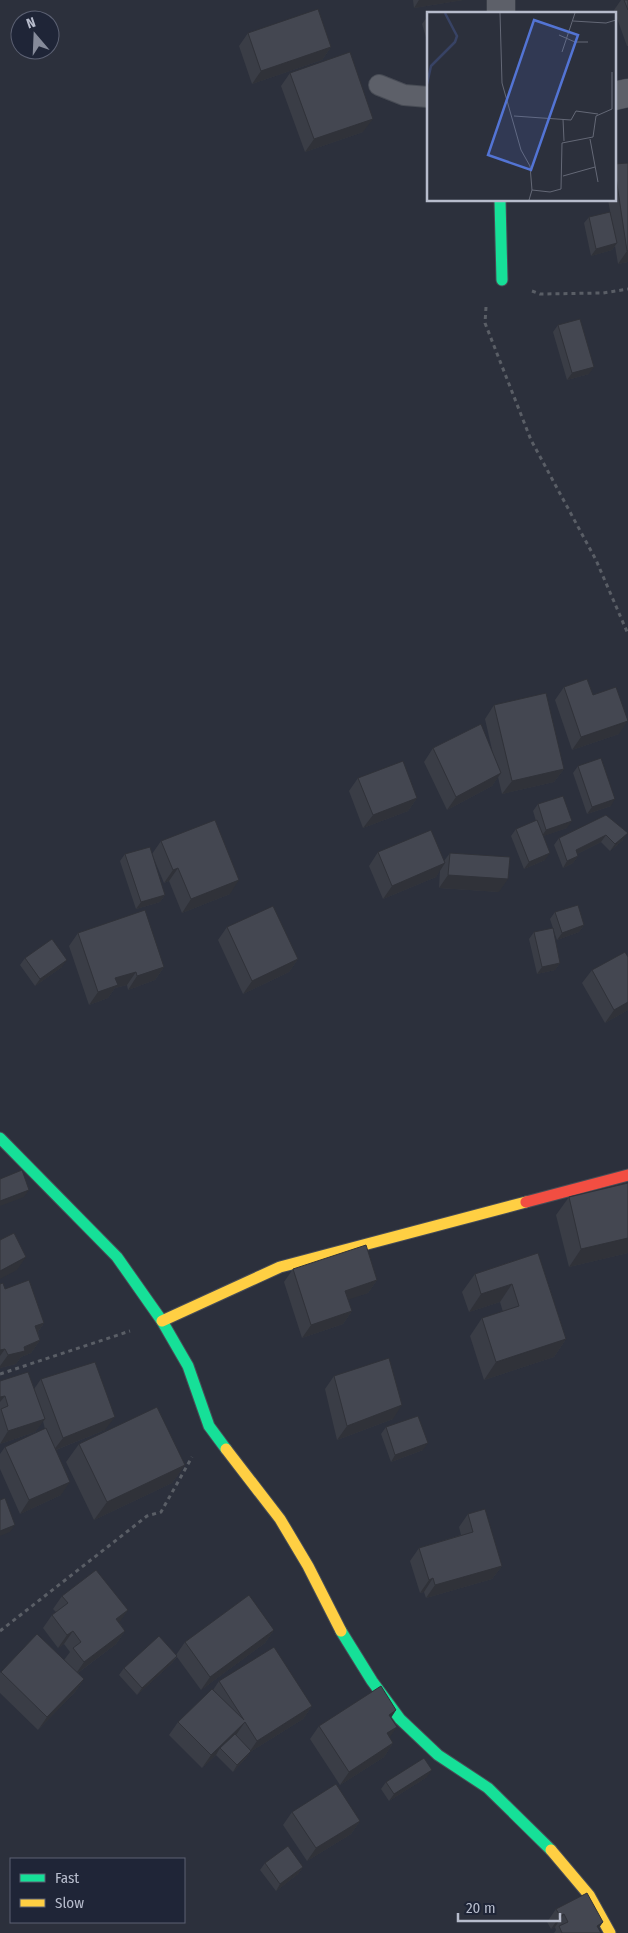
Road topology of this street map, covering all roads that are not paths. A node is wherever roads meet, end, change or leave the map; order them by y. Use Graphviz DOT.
graph roads {
  1 [pos="379,85"];
  2 [pos="427,97"];
  3 [pos="500,201"];
  4 [pos="502,280"];
  5 [pos="0,1138"];
  6 [pos="628,1175"];
  7 [pos="162,1320"];
  8 [pos="610,1933"];
  1 -- 2 [label="lane"];
  3 -- 4 [label="street"];
  5 -- 7 [label="street"];
  6 -- 7 [label="street"];
  7 -- 8 [label="street"];
}
